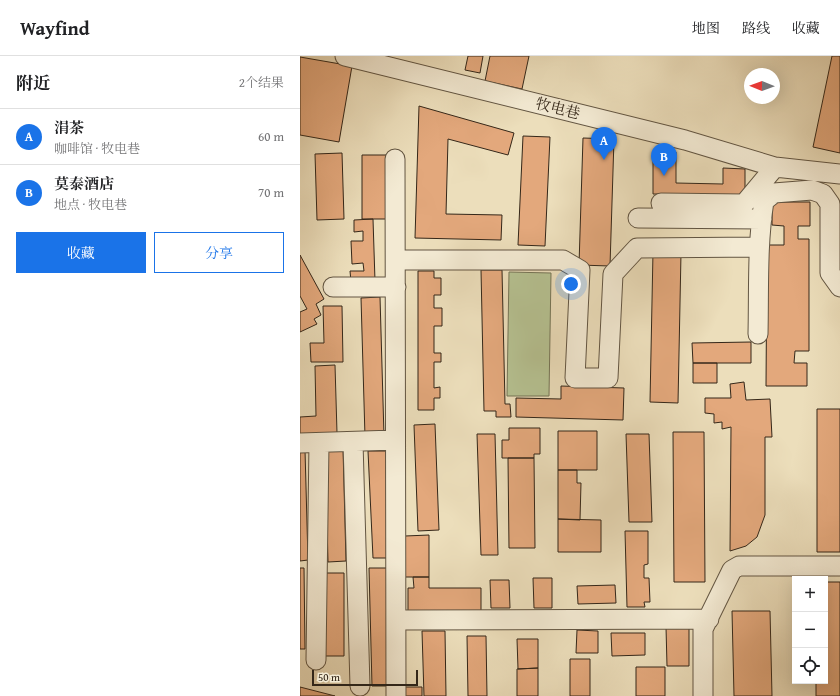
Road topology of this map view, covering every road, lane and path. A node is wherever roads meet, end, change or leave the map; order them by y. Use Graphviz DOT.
graph roads {
  1 [pos="345,56"];
  2 [pos="395,159"];
  3 [pos="775,167"];
  4 [pos="840,174"];
  5 [pos="661,203"];
  6 [pos="638,218"];
  7 [pos="762,219"];
  8 [pos="759,247"];
  9 [pos="396,260"];
  10 [pos="396,286"];
  11 [pos="333,287"];
  12 [pos="840,287"];
  13 [pos="758,334"];
  14 [pos="395,440"];
  15 [pos="353,442"];
  16 [pos="309,443"];
  17 [pos="840,566"];
  18 [pos="709,619"];
  19 [pos="396,620"];
  20 [pos="316,660"];
  21 [pos="360,686"];
  22 [pos="396,696"];
  23 [pos="703,696"];
  1 -- 3 [label="street, 牧电巷"];
  2 -- 9 [label="street"];
  3 -- 4 [label="street, 牧电巷"];
  3 -- 5 [label="street"];
  6 -- 7 [label="street"];
  7 -- 8 [label="street"];
  7 -- 12 [label="street"];
  8 -- 9 [label="street"];
  8 -- 13 [label="street"];
  9 -- 10 [label="street"];
  10 -- 11 [label="street"];
  10 -- 14 [label="street"];
  14 -- 15 [label="street"];
  14 -- 19 [label="street"];
  15 -- 16 [label="street"];
  15 -- 21 [label="street"];
  16 -- 20 [label="street"];
  17 -- 18 [label="street"];
  18 -- 19 [label="street"];
  18 -- 23 [label="street"];
  19 -- 22 [label="street"];
}
